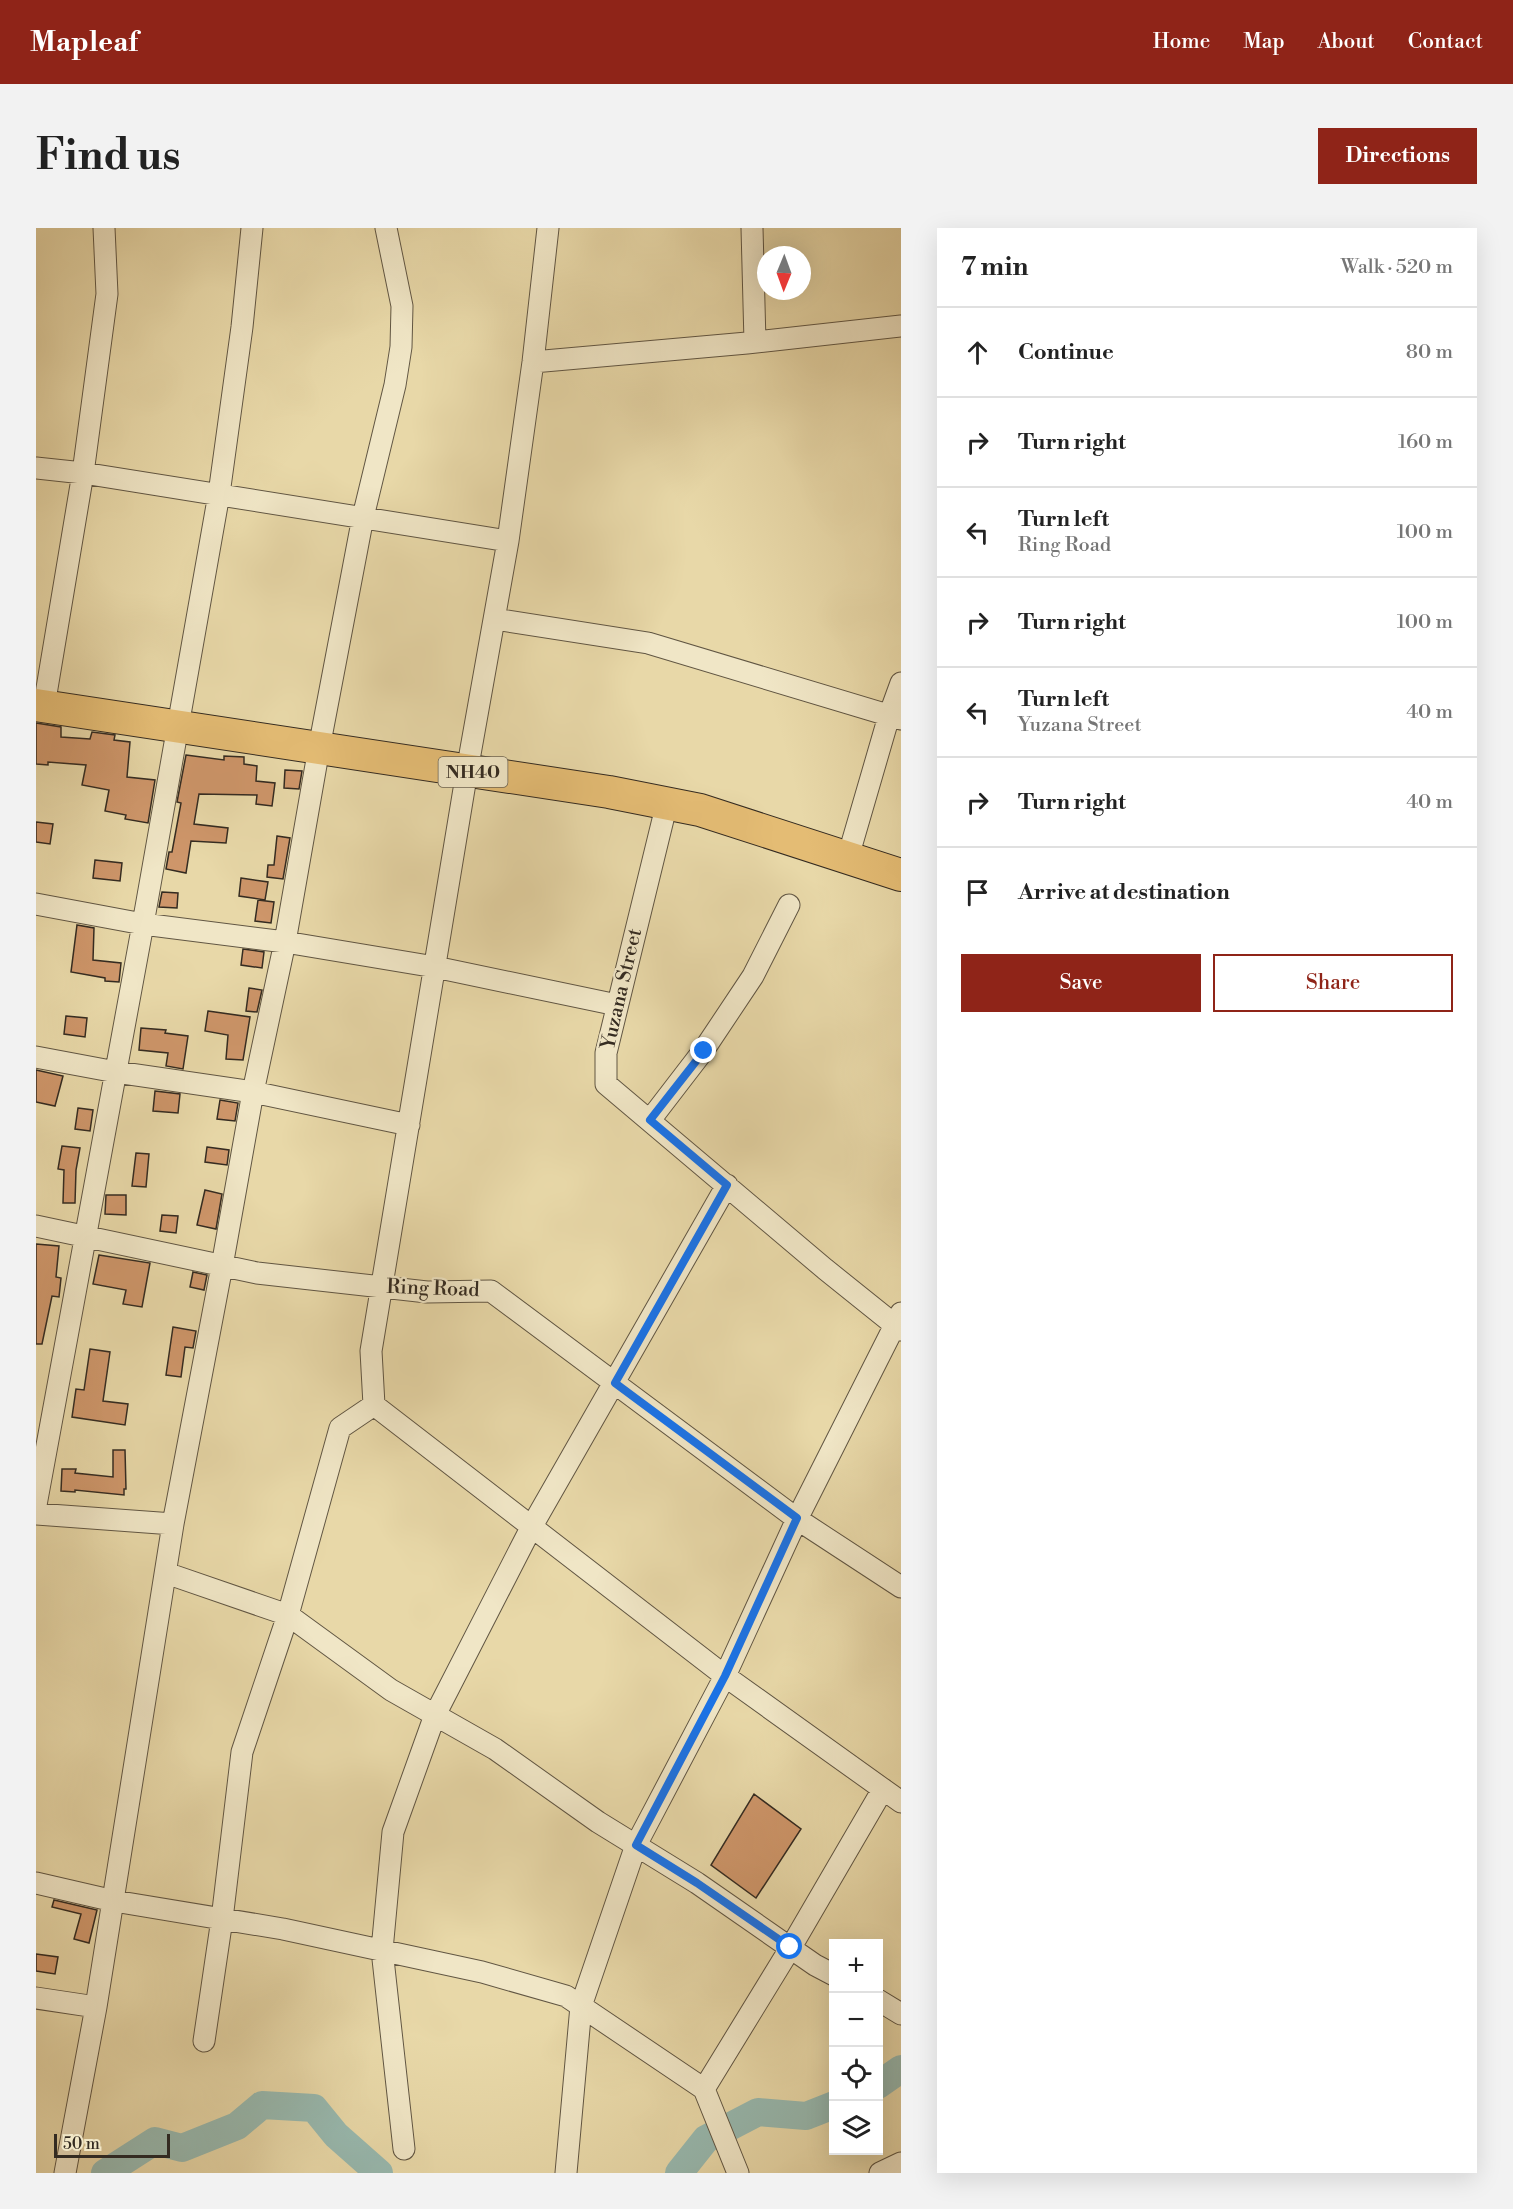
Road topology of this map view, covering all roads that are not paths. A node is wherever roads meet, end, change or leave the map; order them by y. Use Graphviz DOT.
graph roads {
  1 [pos="104,228"];
  2 [pos="252,228"];
  3 [pos="386,228"];
  4 [pos="548,228"];
  5 [pos="752,228"];
  6 [pos="901,326"];
  7 [pos="755,342"];
  8 [pos="533,362"];
  9 [pos="36,468"];
  10 [pos="83,473"];
  11 [pos="219,494"];
  12 [pos="363,517"];
  13 [pos="508,541"];
  14 [pos="495,619"];
  15 [pos="901,682"];
  16 [pos="40,705"];
  17 [pos="895,718"];
  18 [pos="177,728"];
  19 [pos="319,748"];
  20 [pos="467,771"];
  21 [pos="667,802"];
  22 [pos="848,857"];
  23 [pos="901,875"];
  24 [pos="36,904"];
  25 [pos="789,904"];
  26 [pos="143,924"];
  27 [pos="285,942"];
  28 [pos="435,967"];
  29 [pos="617,1005"];
  30 [pos="36,1057"];
  31 [pos="116,1072"];
  32 [pos="253,1092"];
  33 [pos="650,1120"];
  34 [pos="409,1125"];
  35 [pos="727,1185"];
  36 [pos="36,1226"];
  37 [pos="85,1237"];
  38 [pos="222,1266"];
  39 [pos="382,1287"];
  40 [pos="899,1323"];
  41 [pos="615,1383"];
  42 [pos="374,1405"];
  43 [pos="36,1505"];
  44 [pos="36,1514"];
  45 [pos="797,1518"];
  46 [pos="173,1524"];
  47 [pos="532,1526"];
  48 [pos="166,1573"];
  49 [pos="901,1587"];
  50 [pos="288,1615"];
  51 [pos="725,1676"];
  52 [pos="435,1715"];
  53 [pos="883,1789"];
  54 [pos="901,1802"];
  55 [pos="636,1845"];
  56 [pos="36,1883"];
  57 [pos="114,1901"];
  58 [pos="222,1919"];
  59 [pos="790,1947"];
  60 [pos="382,1950"];
  61 [pos="829,1972"];
  62 [pos="36,1998"];
  63 [pos="883,2003"];
  64 [pos="581,2006"];
  65 [pos="96,2007"];
  66 [pos="901,2014"];
  67 [pos="204,2042"];
  68 [pos="704,2088"];
  69 [pos="404,2149"];
  70 [pos="901,2163"];
  71 [pos="65,2173"];
  72 [pos="566,2173"];
  73 [pos="738,2173"];
  74 [pos="880,2173"];
  1 -- 10 [label="street"];
  2 -- 11 [label="street"];
  3 -- 12 [label="street"];
  4 -- 8 [label="street"];
  5 -- 7 [label="street"];
  6 -- 7 [label="street"];
  7 -- 8 [label="street"];
  8 -- 13 [label="street"];
  9 -- 10 [label="street"];
  10 -- 11 [label="street"];
  10 -- 16 [label="street"];
  11 -- 12 [label="street"];
  11 -- 18 [label="street"];
  12 -- 13 [label="street"];
  12 -- 19 [label="street"];
  13 -- 14 [label="street"];
  14 -- 17 [label="street"];
  14 -- 20 [label="street"];
  15 -- 17 [label="street"];
  16 -- 18 [label="highway, NH40"];
  17 -- 22 [label="street"];
  18 -- 19 [label="highway, NH40"];
  18 -- 26 [label="street"];
  19 -- 20 [label="highway, NH40"];
  19 -- 27 [label="street"];
  20 -- 21 [label="highway, NH40"];
  20 -- 28 [label="street"];
  21 -- 22 [label="highway, NH40"];
  21 -- 29 [label="street, Yuzana Street"];
  22 -- 23 [label="highway, NH40"];
  24 -- 26 [label="street"];
  25 -- 33 [label="street"];
  26 -- 27 [label="street"];
  26 -- 31 [label="street"];
  27 -- 28 [label="street"];
  27 -- 32 [label="street"];
  28 -- 29 [label="street"];
  28 -- 34 [label="street"];
  29 -- 33 [label="street, Yuzana Street"];
  30 -- 31 [label="street"];
  31 -- 32 [label="street"];
  31 -- 37 [label="street"];
  32 -- 34 [label="street"];
  32 -- 38 [label="street"];
  33 -- 35 [label="street, Yuzana Street"];
  34 -- 39 [label="street"];
  35 -- 40 [label="street, Yuzana Street"];
  35 -- 41 [label="street"];
  36 -- 37 [label="street, Ring Road"];
  37 -- 38 [label="street, Ring Road"];
  37 -- 43 [label="street"];
  38 -- 39 [label="street, Ring Road"];
  38 -- 46 [label="street"];
  39 -- 41 [label="street, Ring Road"];
  39 -- 42 [label="street"];
  40 -- 45 [label="street"];
  41 -- 45 [label="street, Ring Road"];
  41 -- 47 [label="street"];
  42 -- 47 [label="street"];
  42 -- 50 [label="street"];
  44 -- 46 [label="street"];
  45 -- 49 [label="street, Ring Road"];
  45 -- 51 [label="street"];
  46 -- 48 [label="street"];
  47 -- 51 [label="street"];
  47 -- 52 [label="street"];
  48 -- 50 [label="street"];
  48 -- 57 [label="street"];
  50 -- 52 [label="street"];
  50 -- 58 [label="street"];
  51 -- 53 [label="street"];
  51 -- 55 [label="street"];
  52 -- 55 [label="street"];
  52 -- 60 [label="street"];
  53 -- 54 [label="street"];
  53 -- 59 [label="street"];
  55 -- 59 [label="street"];
  55 -- 64 [label="street"];
  56 -- 57 [label="street"];
  57 -- 58 [label="street"];
  57 -- 65 [label="street"];
  58 -- 60 [label="street"];
  58 -- 67 [label="street"];
  59 -- 61 [label="street"];
  59 -- 68 [label="street"];
  60 -- 64 [label="street"];
  60 -- 69 [label="street"];
  62 -- 65 [label="street"];
  63 -- 66 [label="street"];
  64 -- 68 [label="street"];
  64 -- 72 [label="street"];
  65 -- 71 [label="street"];
  68 -- 73 [label="street"];
  70 -- 74 [label="street"];
}
